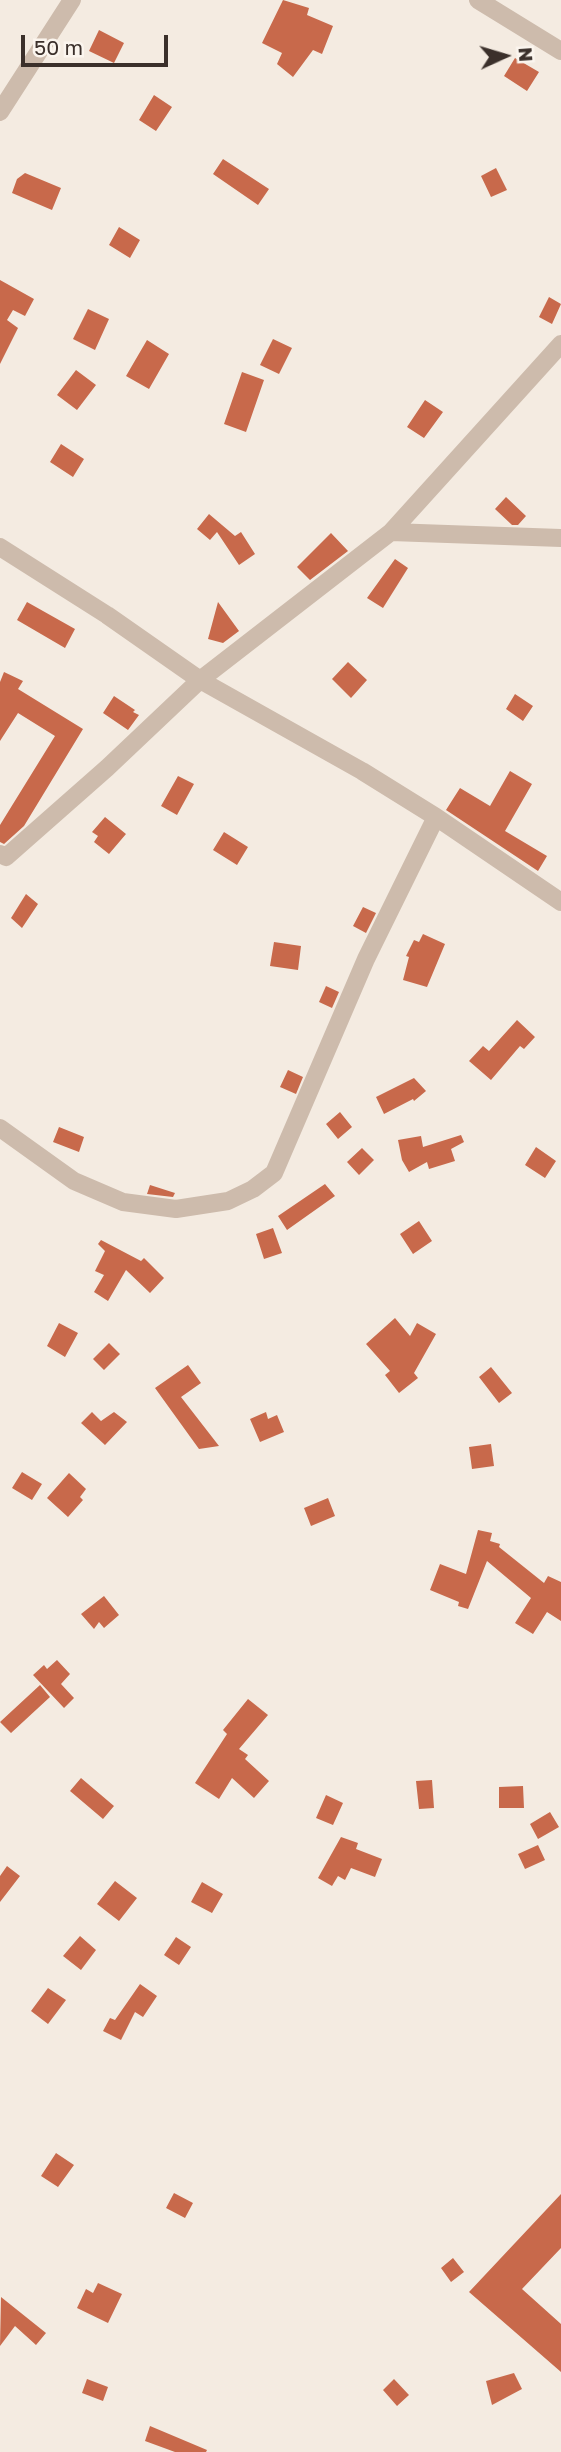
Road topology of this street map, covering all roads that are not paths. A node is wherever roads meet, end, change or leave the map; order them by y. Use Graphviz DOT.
graph roads {
  1 [pos="72,0"];
  2 [pos="478,0"];
  3 [pos="561,51"];
  4 [pos="0,112"];
  5 [pos="561,344"];
  6 [pos="391,531"];
  7 [pos="561,538"];
  8 [pos="0,547"];
  9 [pos="200,680"];
  10 [pos="436,817"];
  11 [pos="2,858"];
  12 [pos="561,902"];
  13 [pos="0,1128"];
  1 -- 4 [label="street"];
  2 -- 3 [label="street"];
  5 -- 6 [label="street"];
  6 -- 7 [label="street"];
  6 -- 9 [label="street"];
  8 -- 9 [label="street"];
  9 -- 10 [label="street"];
  9 -- 11 [label="street"];
  10 -- 12 [label="street"];
  10 -- 13 [label="street"];
}
